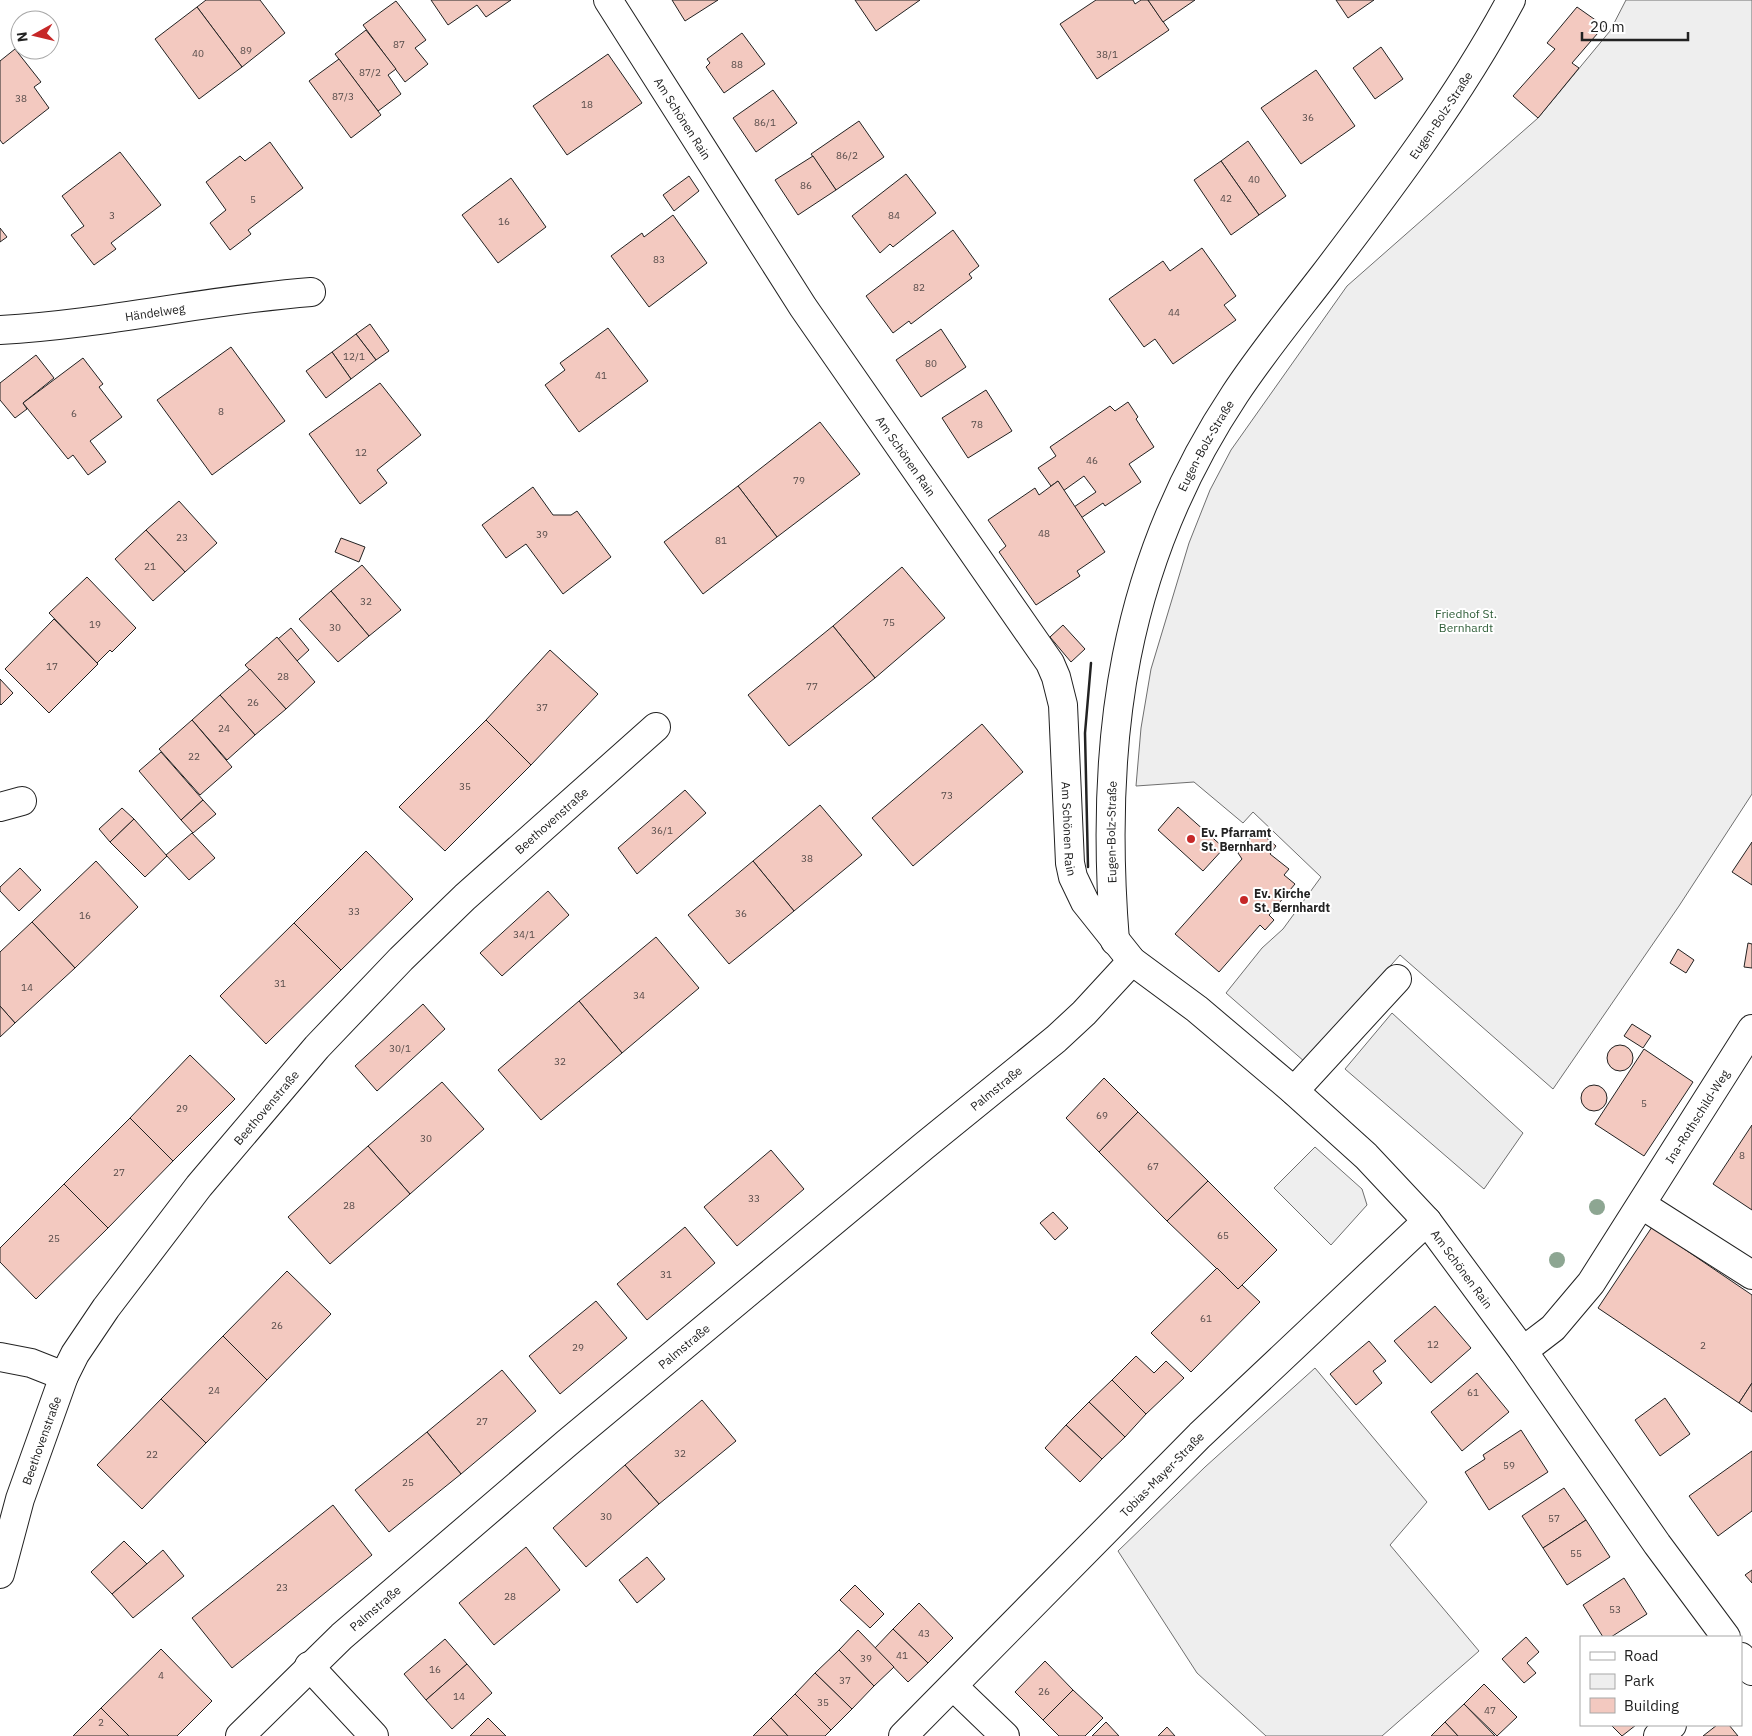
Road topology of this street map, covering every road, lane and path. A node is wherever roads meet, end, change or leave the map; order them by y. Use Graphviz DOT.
graph roads {
  1 [pos="608,0"];
  2 [pos="1512,0"];
  3 [pos="311,292"];
  4 [pos="0,330"];
  5 [pos="656,727"];
  6 [pos="1124,951"];
  7 [pos="1397,979"];
  8 [pos="1752,1029"];
  9 [pos="1294,1091"];
  10 [pos="1642,1205"];
  11 [pos="1427,1222"];
  12 [pos="1752,1274"];
  13 [pos="1522,1351"];
  14 [pos="0,1357"];
  15 [pos="64,1376"];
  16 [pos="0,1574"];
  17 [pos="1725,1636"];
  18 [pos="309,1666"];
  19 [pos="953,1686"];
  20 [pos="1671,1726"];
  21 [pos="240,1736"];
  22 [pos="374,1736"];
  23 [pos="902,1736"];
  24 [pos="1005,1736"];
  25 [pos="1658,1736"];
  1 -- 6 [label="street, Am Schönen Rain"];
  2 -- 6 [label="street, Eugen-Bolz-Straße"];
  3 -- 4 [label="street, Händelweg"];
  5 -- 15 [label="street, Beethovenstraße"];
  6 -- 9 [label="street, Am Schönen Rain"];
  6 -- 18 [label="street, Palmstraße"];
  7 -- 9 [label="street"];
  8 -- 10 [label="street, Ina-Rothschild-Weg"];
  9 -- 11 [label="street, Am Schönen Rain"];
  10 -- 12 [label="street"];
  10 -- 13 [label="street, Ina-Rothschild-Weg"];
  11 -- 13 [label="street, Am Schönen Rain"];
  11 -- 19 [label="street, Tobias-Mayer-Straße"];
  13 -- 17 [label="street, Am Schönen Rain"];
  14 -- 15 [label="street"];
  15 -- 16 [label="street, Beethovenstraße"];
  18 -- 21 [label="street, Palmstraße"];
  18 -- 22 [label="street"];
  19 -- 23 [label="street, Tobias-Mayer-Straße"];
  19 -- 24 [label="street"];
  20 -- 25 [label="street"];
}
